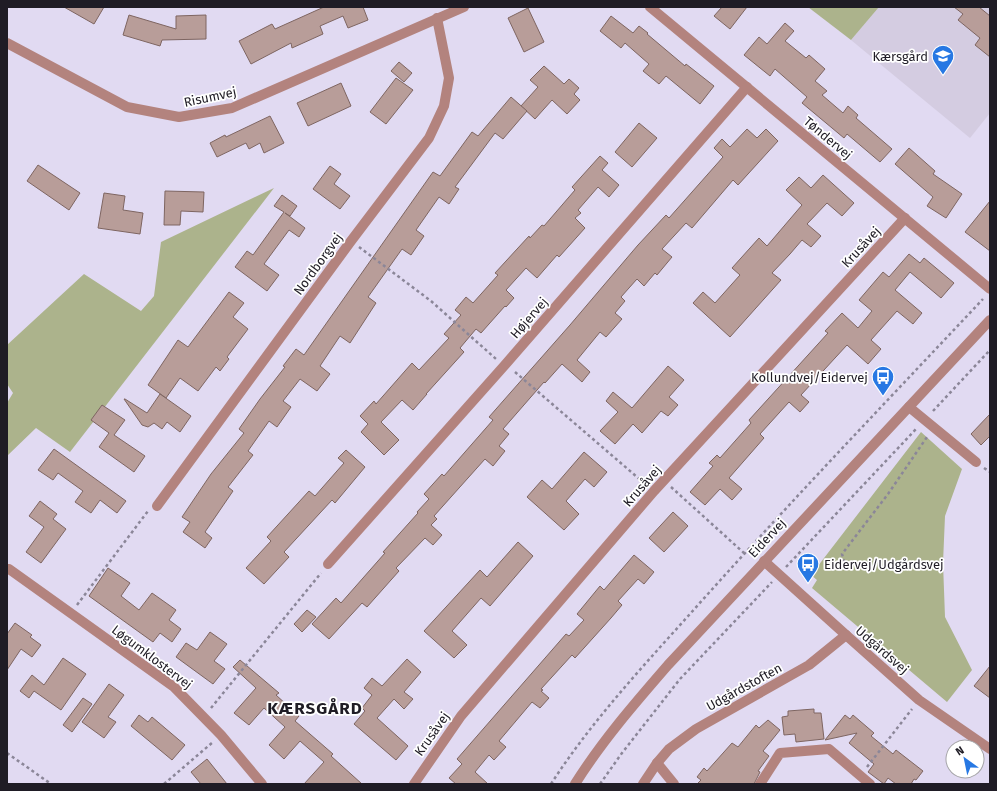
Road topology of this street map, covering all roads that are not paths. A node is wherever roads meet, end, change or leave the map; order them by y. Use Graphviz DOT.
graph roads {
  1 [pos="464,7"];
  2 [pos="650,7"];
  3 [pos="437,18"];
  4 [pos="7,43"];
  5 [pos="747,87"];
  6 [pos="905,218"];
  7 [pos="987,293"];
  8 [pos="990,320"];
  9 [pos="909,407"];
  10 [pos="976,462"];
  11 [pos="157,506"];
  12 [pos="764,561"];
  13 [pos="328,564"];
  14 [pos="9,569"];
  15 [pos="846,635"];
  16 [pos="990,749"];
  17 [pos="657,763"];
  18 [pos="262,784"];
  19 [pos="414,784"];
  20 [pos="575,784"];
  21 [pos="643,784"];
  22 [pos="674,784"];
  23 [pos="760,784"];
  24 [pos="870,784"];
  1 -- 3 [label="street, Risumvej"];
  2 -- 5 [label="street, Tøndervej"];
  3 -- 4 [label="street, Risumvej"];
  3 -- 11 [label="street, Nordborgvej"];
  5 -- 6 [label="street, Tøndervej"];
  5 -- 13 [label="street, Højervej"];
  6 -- 7 [label="street, Tøndervej"];
  6 -- 19 [label="street, Krusåvej"];
  8 -- 9 [label="street, Eidervej"];
  9 -- 10 [label="street"];
  9 -- 12 [label="street, Eidervej"];
  12 -- 15 [label="street, Udgårdsvej"];
  12 -- 20 [label="street, Eidervej"];
  14 -- 18 [label="street, Løgumklostervej"];
  15 -- 16 [label="street, Udgårdsvej"];
  15 -- 17 [label="street, Udgårdstoften"];
  17 -- 21 [label="street, Udgårdstoften"];
  17 -- 22 [label="street"];
  23 -- 24 [label="street"];
}
